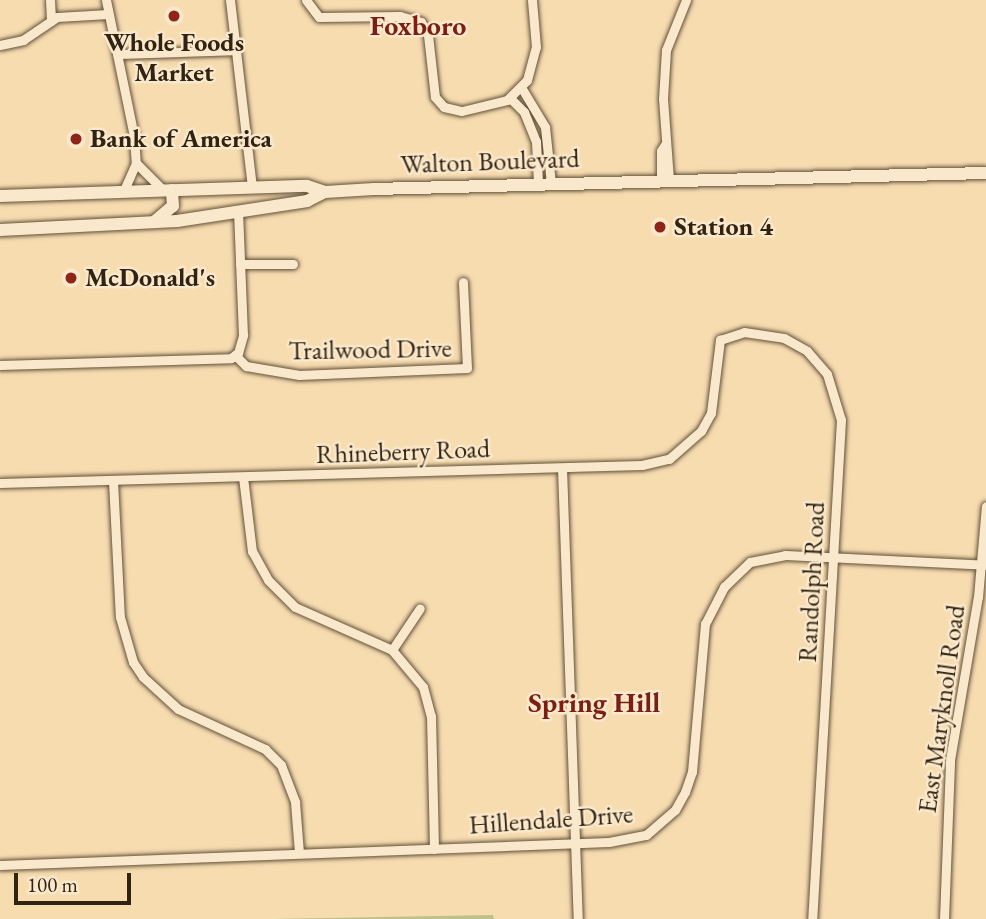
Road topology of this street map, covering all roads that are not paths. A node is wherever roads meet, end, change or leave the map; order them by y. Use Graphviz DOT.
graph roads {
  1 [pos="50,0"];
  2 [pos="106,0"];
  3 [pos="230,0"];
  4 [pos="306,0"];
  5 [pos="532,0"];
  6 [pos="686,0"];
  7 [pos="108,14"];
  8 [pos="51,21"];
  9 [pos="0,45"];
  10 [pos="235,50"];
  11 [pos="117,54"];
  12 [pos="521,87"];
  13 [pos="510,98"];
  14 [pos="136,163"];
  15 [pos="986,173"];
  16 [pos="665,180"];
  17 [pos="545,183"];
  18 [pos="252,187"];
  19 [pos="266,187"];
  20 [pos="168,190"];
  21 [pos="123,192"];
  22 [pos="325,192"];
  23 [pos="0,195"];
  24 [pos="263,208"];
  25 [pos="238,211"];
  26 [pos="152,223"];
  27 [pos="0,230"];
  28 [pos="240,264"];
  29 [pos="293,264"];
  30 [pos="463,282"];
  31 [pos="720,340"];
  32 [pos="235,355"];
  33 [pos="0,365"];
  34 [pos="562,468"];
  35 [pos="243,477"];
  36 [pos="113,481"];
  37 [pos="0,483"];
  38 [pos="986,506"];
  39 [pos="834,556"];
  40 [pos="983,565"];
  41 [pos="419,608"];
  42 [pos="391,650"];
  43 [pos="576,843"];
  44 [pos="434,849"];
  45 [pos="299,853"];
  46 [pos="0,865"];
  47 [pos="578,919"];
  48 [pos="812,919"];
  49 [pos="944,919"];
  1 -- 8 [label="street"];
  2 -- 7 [label="street"];
  3 -- 10 [label="street"];
  4 -- 13 [label="street"];
  5 -- 12 [label="street"];
  6 -- 16 [label="street"];
  7 -- 8 [label="street"];
  7 -- 11 [label="street"];
  8 -- 9 [label="street"];
  10 -- 11 [label="street"];
  10 -- 18 [label="street"];
  11 -- 14 [label="street"];
  12 -- 13 [label="street"];
  12 -- 17 [label="street"];
  13 -- 17 [label="street"];
  14 -- 20 [label="street"];
  14 -- 21 [label="street"];
  15 -- 16 [label="main road, Walton Boulevard"];
  16 -- 17 [label="main road, Walton Boulevard"];
  17 -- 22 [label="main road, Walton Boulevard"];
  18 -- 19 [label="main road"];
  18 -- 20 [label="main road"];
  19 -- 22 [label="main road"];
  19 -- 24 [label="main road"];
  20 -- 21 [label="main road"];
  20 -- 26 [label="main road"];
  21 -- 23 [label="main road"];
  22 -- 24 [label="main road, Walton Boulevard"];
  24 -- 25 [label="main road, Walton Boulevard"];
  25 -- 26 [label="main road, Walton Boulevard"];
  25 -- 28 [label="street"];
  26 -- 27 [label="main road, Walton Boulevard"];
  28 -- 29 [label="street"];
  28 -- 32 [label="street"];
  30 -- 32 [label="street, Trailwood Drive"];
  31 -- 34 [label="street, Rhineberry Road"];
  31 -- 39 [label="street, Randolph Road"];
  32 -- 33 [label="street"];
  34 -- 35 [label="street, Rhineberry Road"];
  34 -- 43 [label="street"];
  35 -- 36 [label="street, Rhineberry Road"];
  35 -- 42 [label="street"];
  36 -- 37 [label="street, Rhineberry Road"];
  36 -- 45 [label="street"];
  38 -- 40 [label="street, East Maryknoll Road"];
  39 -- 40 [label="street, Hillendale Drive"];
  39 -- 43 [label="street, Hillendale Drive"];
  39 -- 48 [label="street, Randolph Road"];
  40 -- 49 [label="street, East Maryknoll Road"];
  41 -- 42 [label="street"];
  42 -- 44 [label="street"];
  43 -- 44 [label="street, Hillendale Drive"];
  43 -- 47 [label="street"];
  44 -- 45 [label="street, Hillendale Drive"];
  45 -- 46 [label="street, Hillendale Drive"];
}
